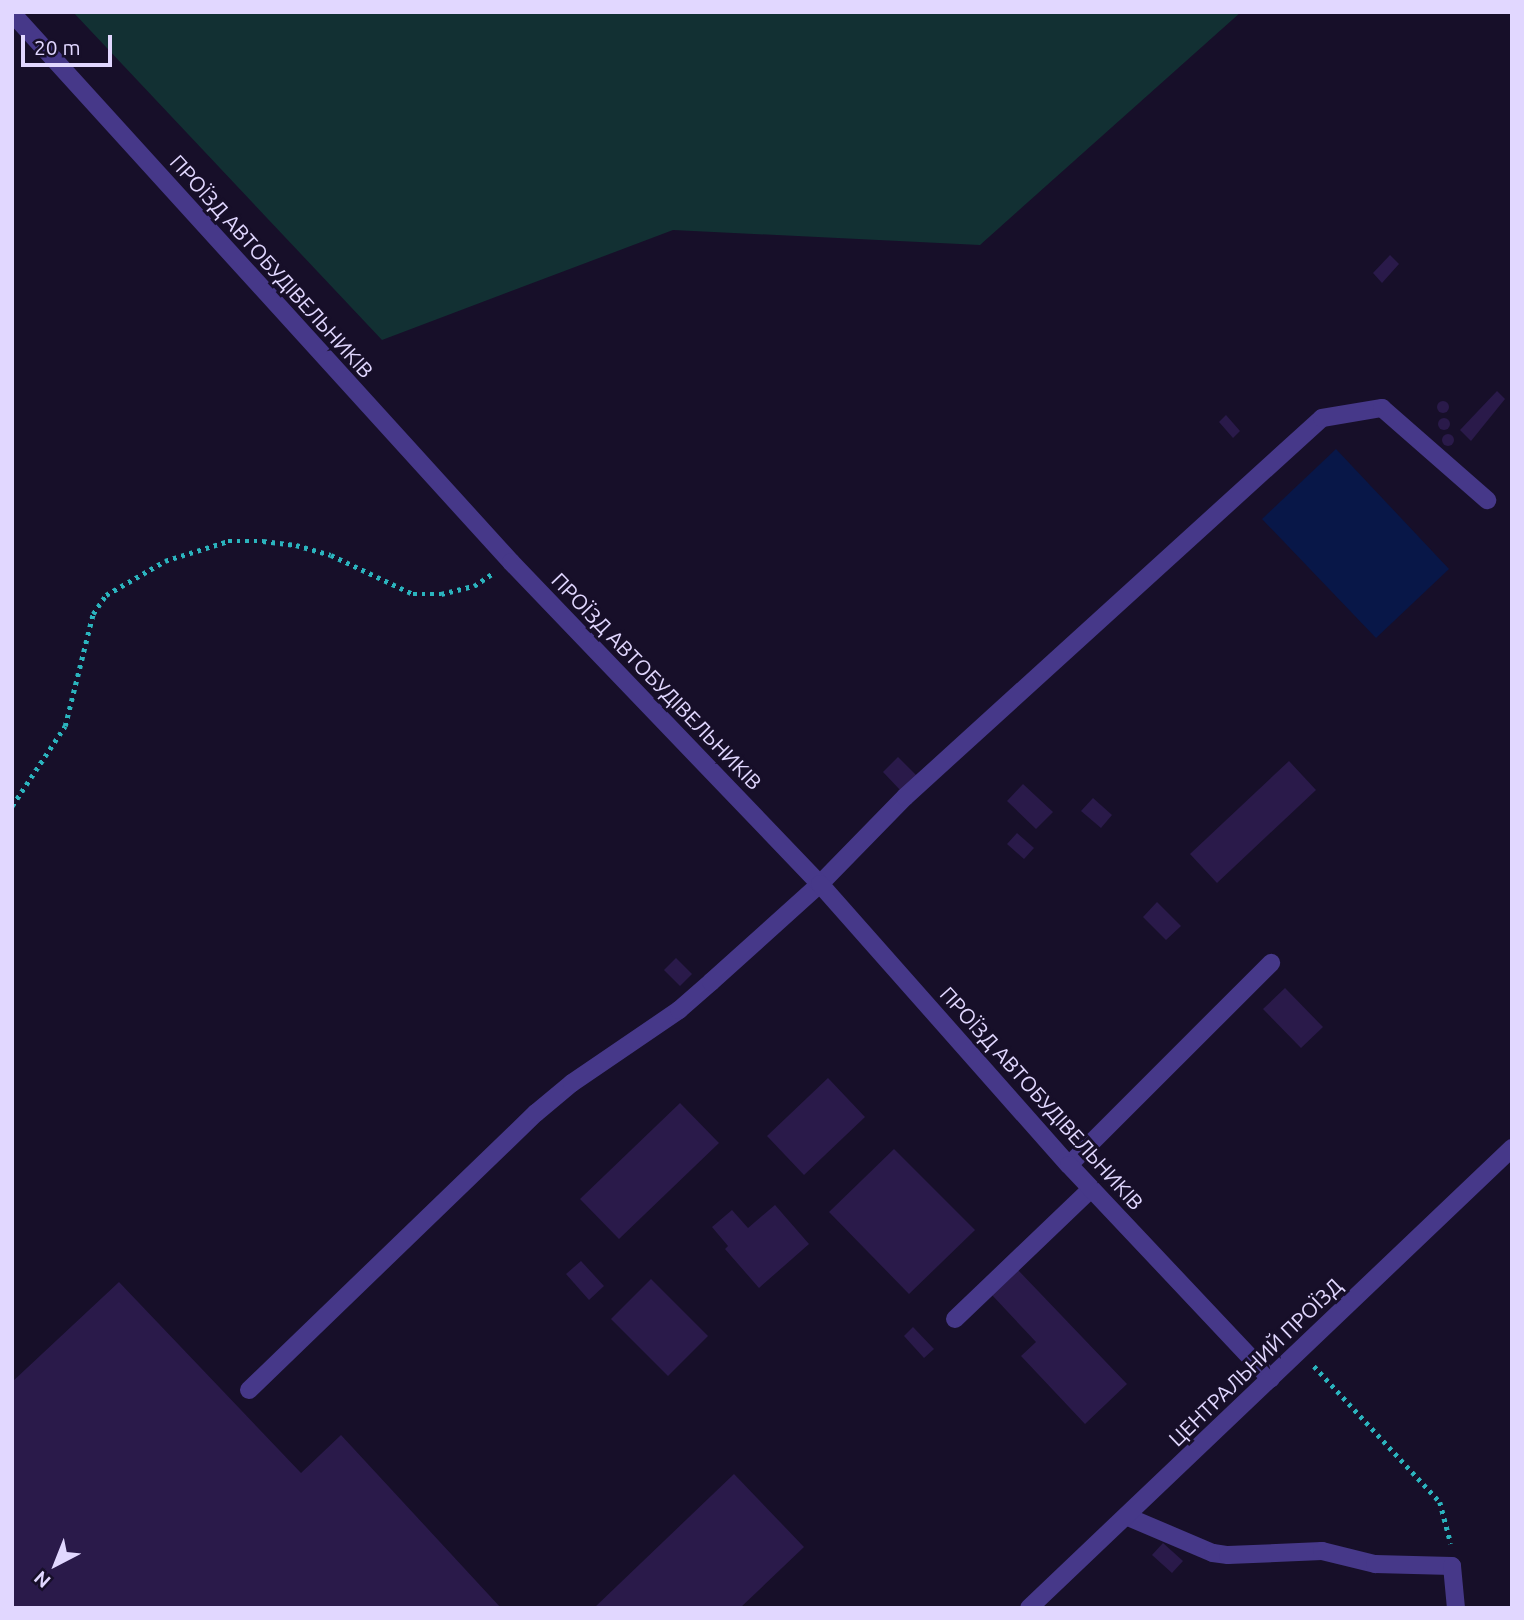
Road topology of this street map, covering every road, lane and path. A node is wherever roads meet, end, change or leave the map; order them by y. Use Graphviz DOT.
graph roads {
  1 [pos="12,13"];
  2 [pos="1487,500"];
  3 [pos="511,562"];
  4 [pos="12,806"];
  5 [pos="820,884"];
  6 [pos="1270,964"];
  7 [pos="1512,1148"];
  8 [pos="1069,1165"];
  9 [pos="1091,1189"];
  10 [pos="955,1319"];
  11 [pos="1300,1351"];
  12 [pos="1271,1379"];
  13 [pos="249,1390"];
  14 [pos="1128,1517"];
  15 [pos="1452,1566"];
  16 [pos="1029,1608"];
  17 [pos="1456,1608"];
  1 -- 3 [label="street, ПРОЇЗД АВТОБУДІВЕЛЬНИКІВ"];
  2 -- 5 [label="street"];
  3 -- 4 [label="path"];
  3 -- 5 [label="street, ПРОЇЗД АВТОБУДІВЕЛЬНИКІВ"];
  5 -- 8 [label="street, ПРОЇЗД АВТОБУДІВЕЛЬНИКІВ"];
  5 -- 13 [label="street"];
  6 -- 8 [label="street"];
  7 -- 11 [label="street, ЦЕНТРАЛЬНИЙ ПРОЇЗД"];
  8 -- 9 [label="street, ПРОЇЗД АВТОБУДІВЕЛЬНИКІВ"];
  9 -- 10 [label="street"];
  9 -- 12 [label="street, ПРОЇЗД АВТОБУДІВЕЛЬНИКІВ"];
  11 -- 12 [label="street, ЦЕНТРАЛЬНИЙ ПРОЇЗД"];
  11 -- 15 [label="path"];
  12 -- 14 [label="street, ЦЕНТРАЛЬНИЙ ПРОЇЗД"];
  14 -- 15 [label="street"];
  14 -- 16 [label="street, ЦЕНТРАЛЬНИЙ ПРОЇЗД"];
  15 -- 17 [label="street"];
}
